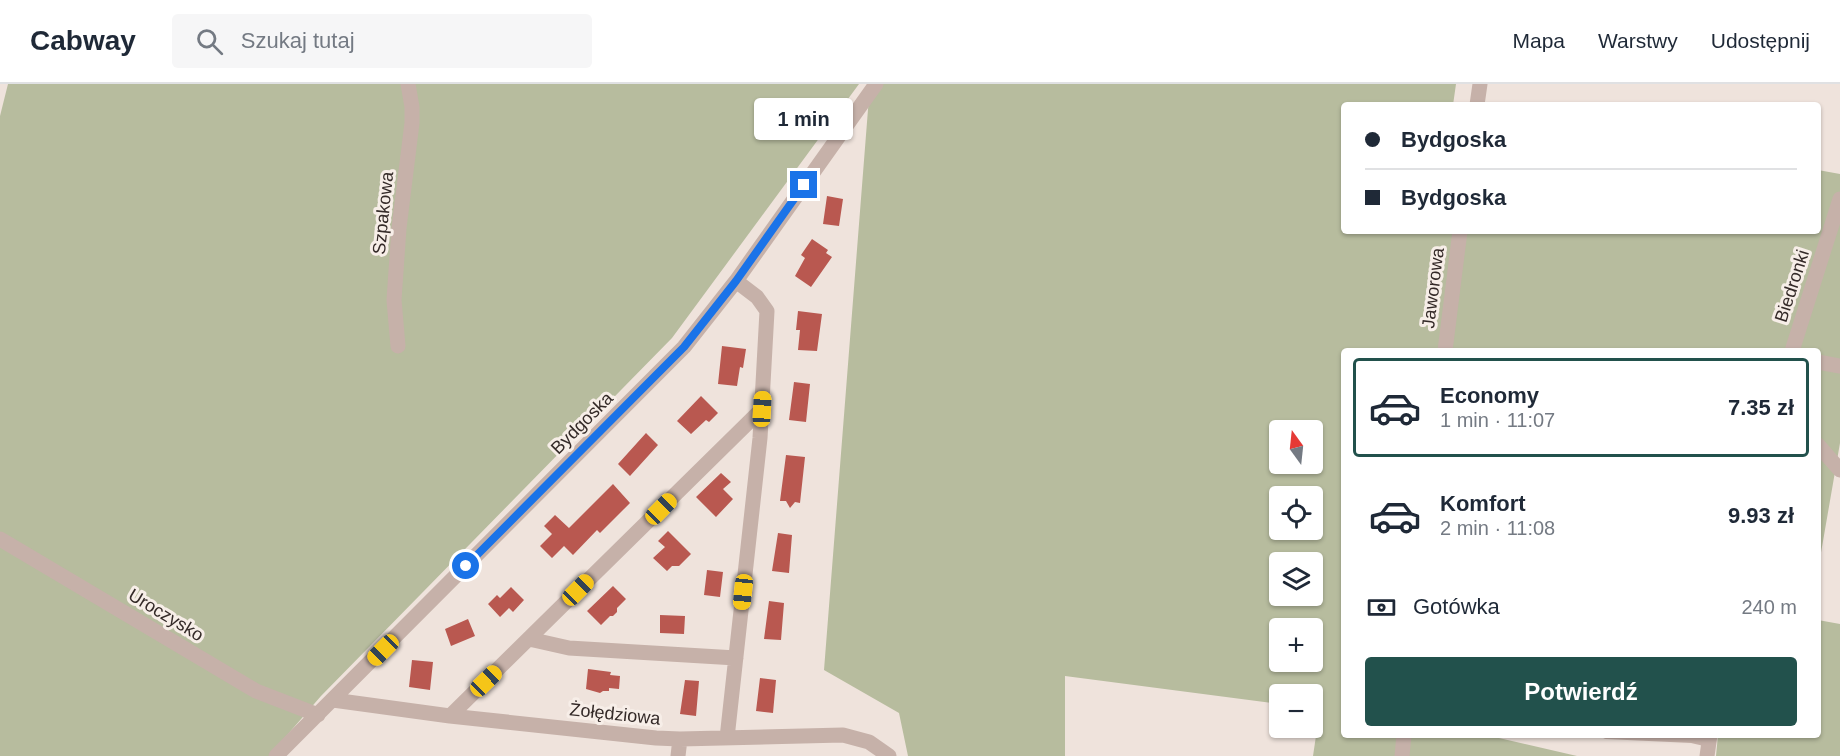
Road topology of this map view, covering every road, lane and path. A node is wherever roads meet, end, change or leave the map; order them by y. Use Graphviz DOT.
graph roads {
  1 [pos="408,84"];
  2 [pos="876,84"];
  3 [pos="1480,84"];
  4 [pos="1477,102"];
  5 [pos="1840,199"];
  6 [pos="1460,234"];
  7 [pos="736,281"];
  8 [pos="398,346"];
  9 [pos="1445,348"];
  10 [pos="1793,348"];
  11 [pos="1821,363"];
  12 [pos="1840,366"];
  13 [pos="762,409"];
  14 [pos="1821,448"];
  15 [pos="1840,470"];
  16 [pos="0,539"];
  17 [pos="529,639"];
  18 [pos="736,658"];
  19 [pos="333,700"];
  20 [pos="318,715"];
  21 [pos="450,716"];
  22 [pos="727,738"];
  23 [pos="1404,738"];
  24 [pos="1670,738"];
  25 [pos="680,739"];
  26 [pos="1708,745"];
  27 [pos="276,756"];
  28 [pos="678,756"];
  29 [pos="889,756"];
  30 [pos="1402,756"];
  1 -- 8 [label="street, Szpakowa"];
  2 -- 7 [label="street, Bydgoska"];
  3 -- 4 [label="street"];
  5 -- 10 [label="street, Biedronki"];
  6 -- 9 [label="street, Jaworowa"];
  7 -- 13 [label="street"];
  7 -- 19 [label="street, Bydgoska"];
  11 -- 12 [label="street"];
  13 -- 17 [label="street"];
  13 -- 18 [label="street"];
  14 -- 15 [label="street"];
  16 -- 20 [label="street, Uroczysko"];
  17 -- 18 [label="street"];
  17 -- 21 [label="street"];
  18 -- 22 [label="street"];
  19 -- 20 [label="street, Bydgoska"];
  19 -- 21 [label="street, Żołędziowa"];
  20 -- 27 [label="street, Bydgoska"];
  21 -- 25 [label="street, Żołędziowa"];
  22 -- 25 [label="street, Żołędziowa"];
  22 -- 29 [label="street, Żołędziowa"];
  23 -- 30 [label="street"];
  24 -- 26 [label="lane"];
  25 -- 28 [label="street"];
}
